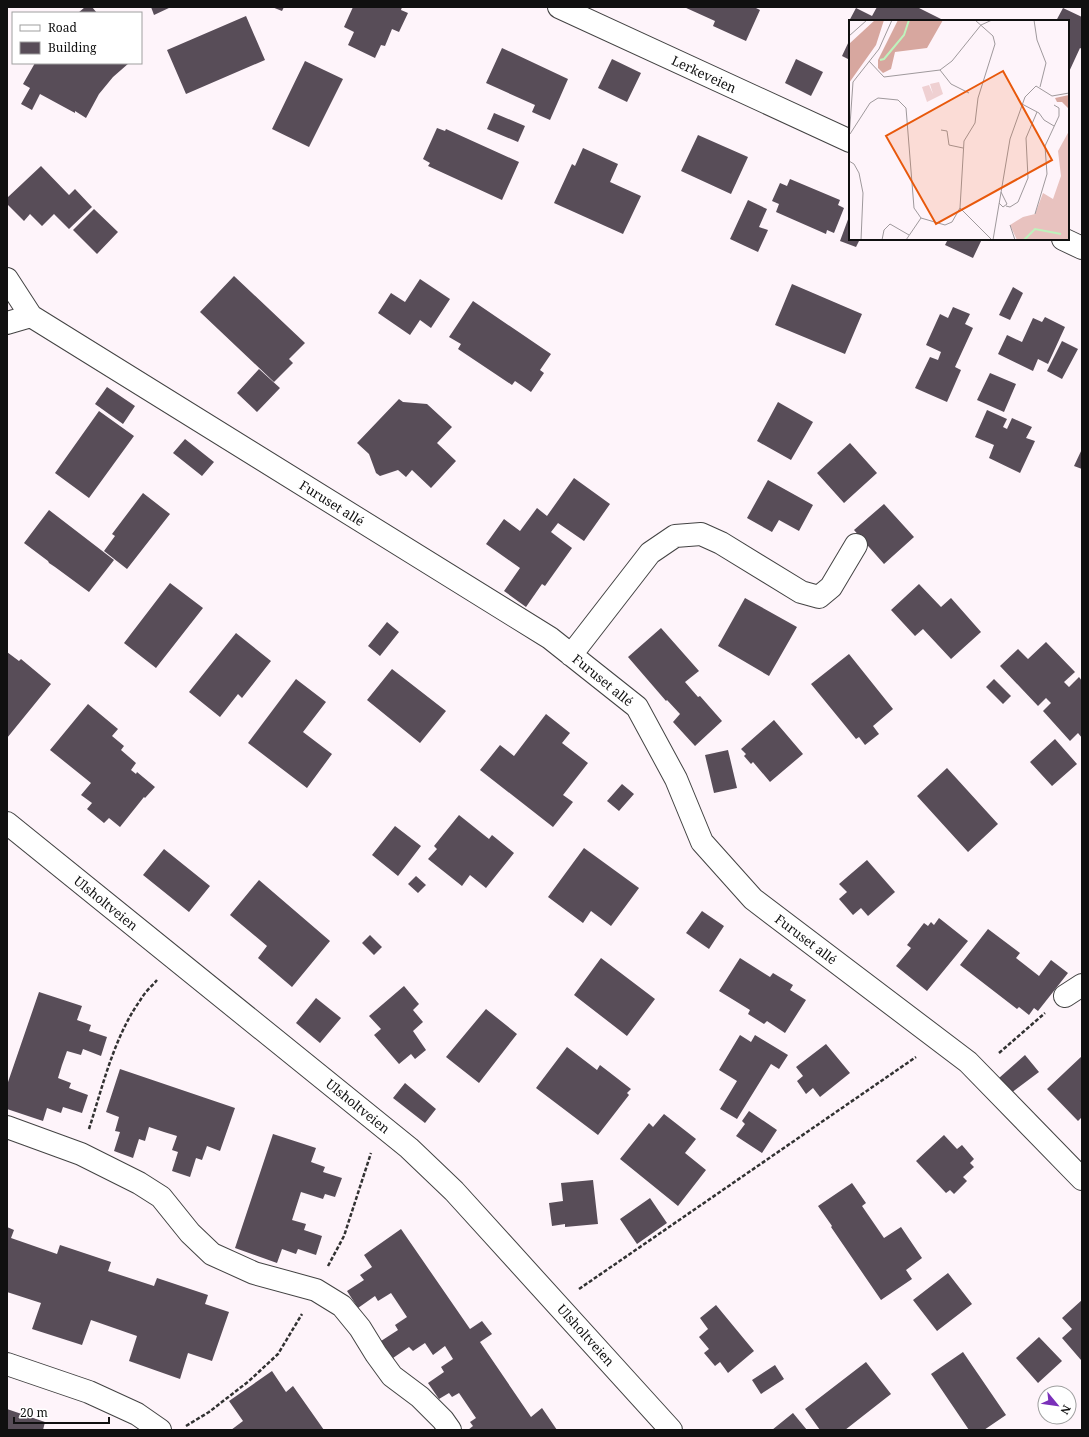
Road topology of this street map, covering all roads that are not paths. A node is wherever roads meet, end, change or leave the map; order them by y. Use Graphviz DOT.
graph roads {
  1 [pos="559,7"];
  2 [pos="849,141"];
  3 [pos="1065,240"];
  4 [pos="1082,248"];
  5 [pos="7,279"];
  6 [pos="31,316"];
  7 [pos="7,323"];
  8 [pos="856,545"];
  9 [pos="571,654"];
  10 [pos="7,823"];
  11 [pos="7,1127"];
  12 [pos="1082,1179"];
  13 [pos="7,1364"];
  14 [pos="160,1430"];
  15 [pos="450,1430"];
  16 [pos="671,1430"];
  1 -- 2 [label="street, Lerkeveien"];
  3 -- 4 [label="street"];
  5 -- 6 [label="street"];
  6 -- 7 [label="street"];
  6 -- 9 [label="street, Furuset allé"];
  8 -- 9 [label="street"];
  9 -- 12 [label="street, Furuset allé"];
  10 -- 16 [label="street, Ulsholtveien"];
  11 -- 15 [label="street"];
  13 -- 14 [label="street"];
}
